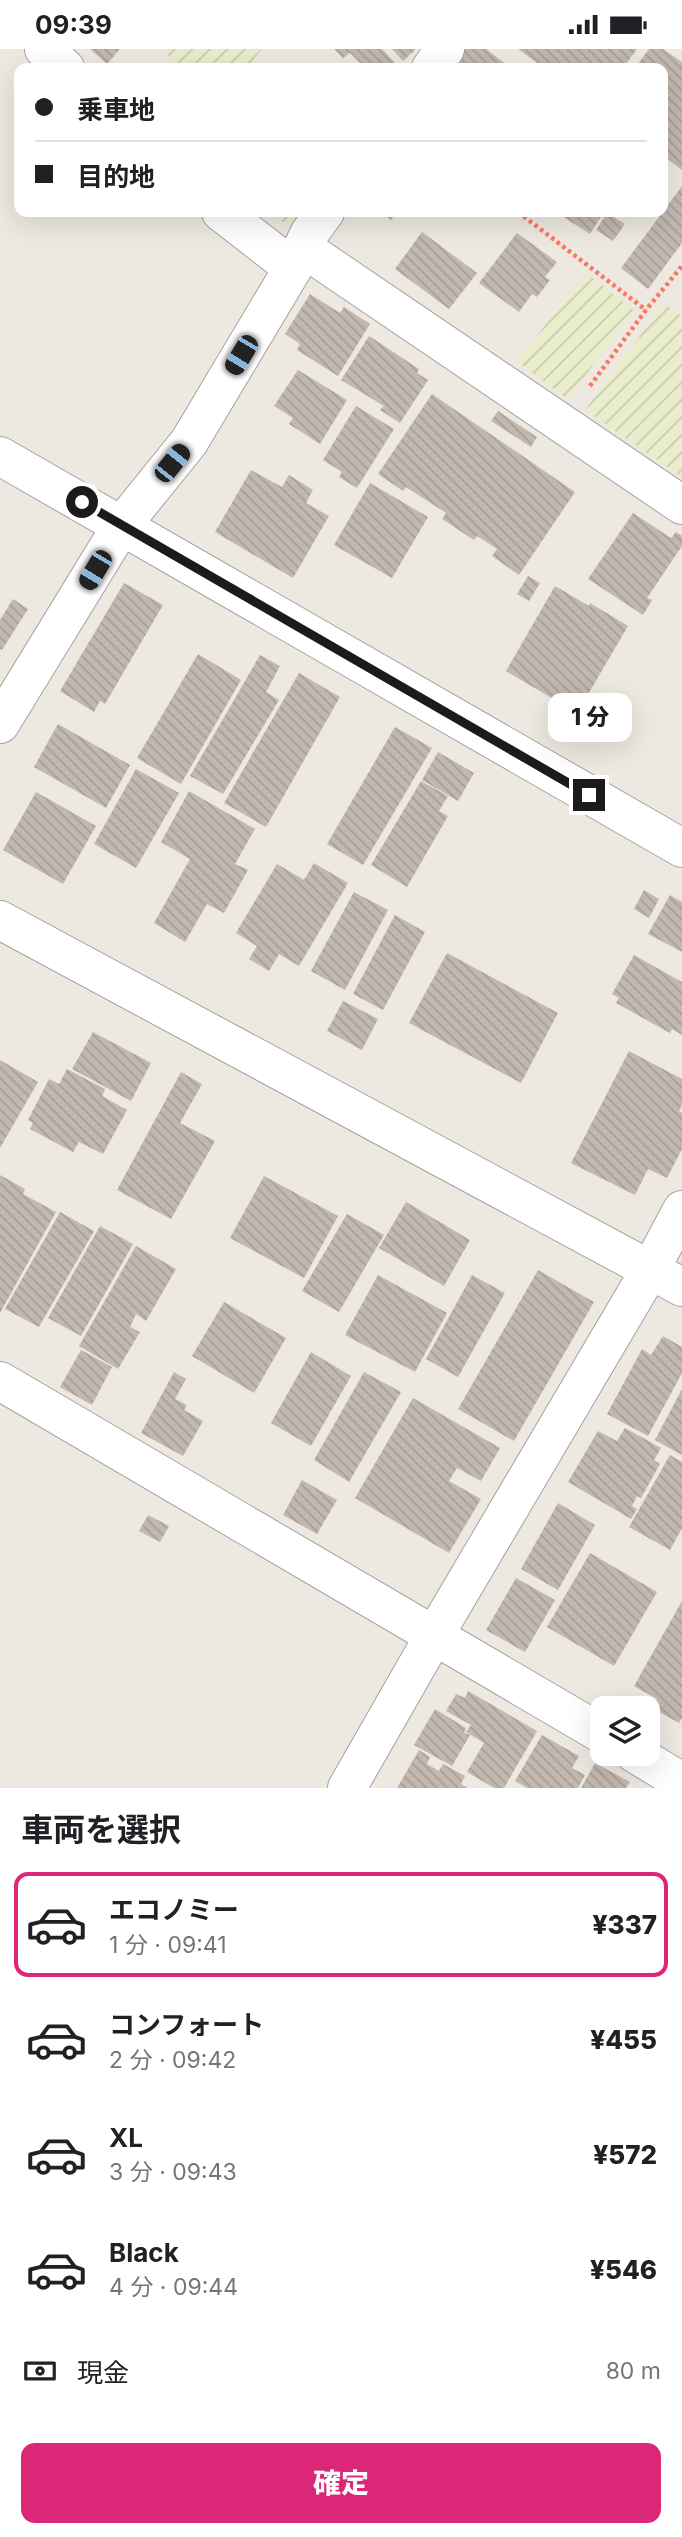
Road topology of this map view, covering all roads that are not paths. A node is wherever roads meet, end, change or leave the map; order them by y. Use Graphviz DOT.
graph roads {
  1 [pos="44,49"];
  2 [pos="59,63"];
  3 [pos="229,217"];
  4 [pos="321,217"];
  5 [pos="298,258"];
  6 [pos="0,456"];
  7 [pos="682,505"];
  8 [pos="122,525"];
  9 [pos="0,724"];
  10 [pos="682,848"];
  11 [pos="0,920"];
  12 [pos="682,1210"];
  13 [pos="666,1278"];
  14 [pos="0,1381"];
  15 [pos="434,1636"];
  16 [pos="590,1727"];
  17 [pos="656,1766"];
  18 [pos="682,1781"];
  19 [pos="347,1788"];
  1 -- 2 [label="street"];
  3 -- 5 [label="street"];
  4 -- 5 [label="street"];
  5 -- 7 [label="street"];
  5 -- 8 [label="street"];
  6 -- 8 [label="street"];
  8 -- 9 [label="street"];
  8 -- 10 [label="street"];
  11 -- 13 [label="street"];
  12 -- 13 [label="street"];
  13 -- 15 [label="street"];
  14 -- 15 [label="street"];
  15 -- 16 [label="street"];
  15 -- 19 [label="street"];
  17 -- 18 [label="street"];
}
